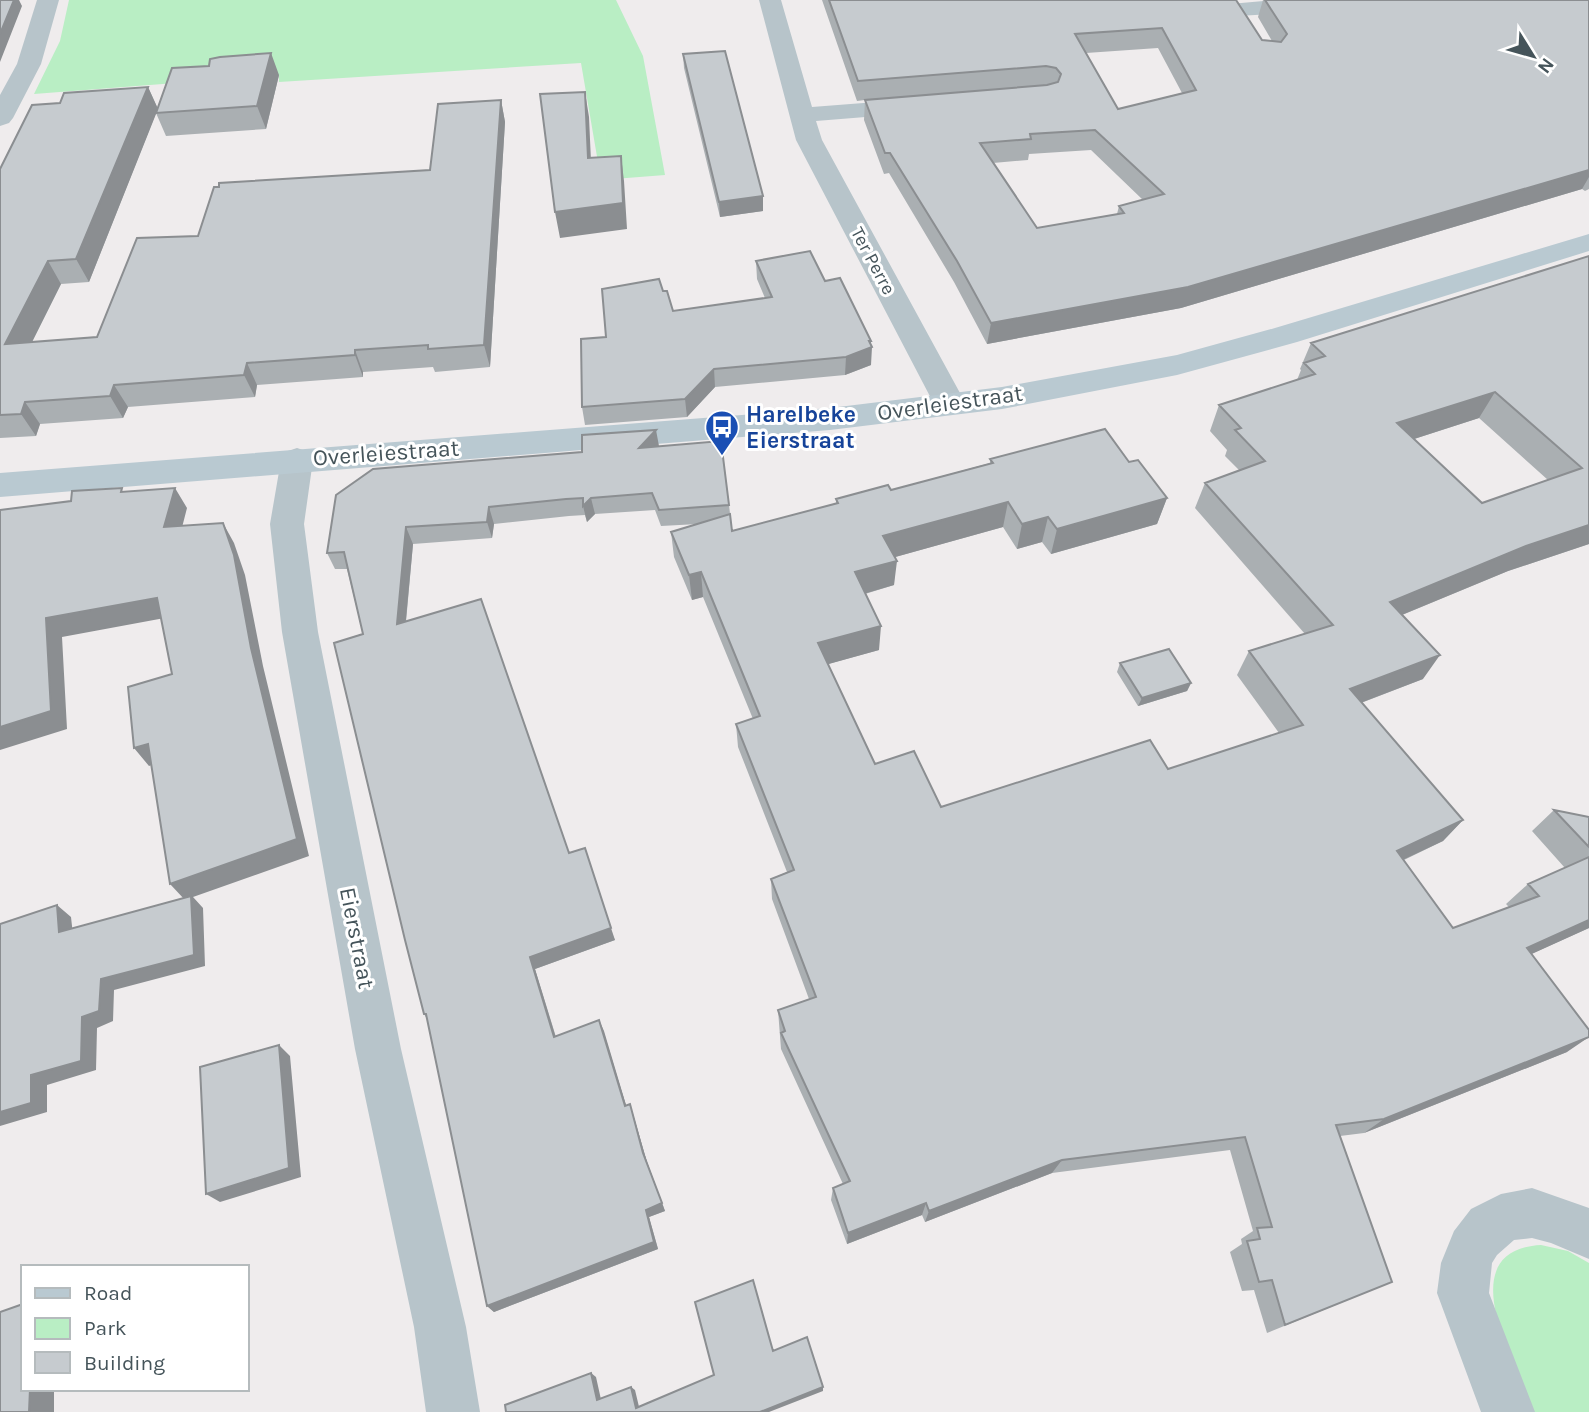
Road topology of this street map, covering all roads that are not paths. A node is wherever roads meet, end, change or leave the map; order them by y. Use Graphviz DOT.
graph roads {
  1 [pos="48,0"];
  2 [pos="774,0"];
  3 [pos="1235,4"];
  4 [pos="1305,5"];
  5 [pos="1252,31"];
  6 [pos="936,105"];
  7 [pos="802,115"];
  8 [pos="0,118"];
  9 [pos="1589,242"];
  10 [pos="950,404"];
  11 [pos="297,460"];
  12 [pos="0,485"];
  13 [pos="1589,1234"];
  14 [pos="453,1412"];
  15 [pos="1508,1412"];
  1 -- 8 [label="street"];
  2 -- 7 [label="street, Ter Perre"];
  3 -- 4 [label="street"];
  3 -- 5 [label="street"];
  6 -- 7 [label="street"];
  7 -- 10 [label="street, Ter Perre"];
  9 -- 10 [label="main road, Overleiestraat"];
  10 -- 11 [label="main road, Overleiestraat"];
  11 -- 12 [label="main road, Overleiestraat"];
  11 -- 14 [label="street, Eierstraat"];
  13 -- 15 [label="street"];
}
